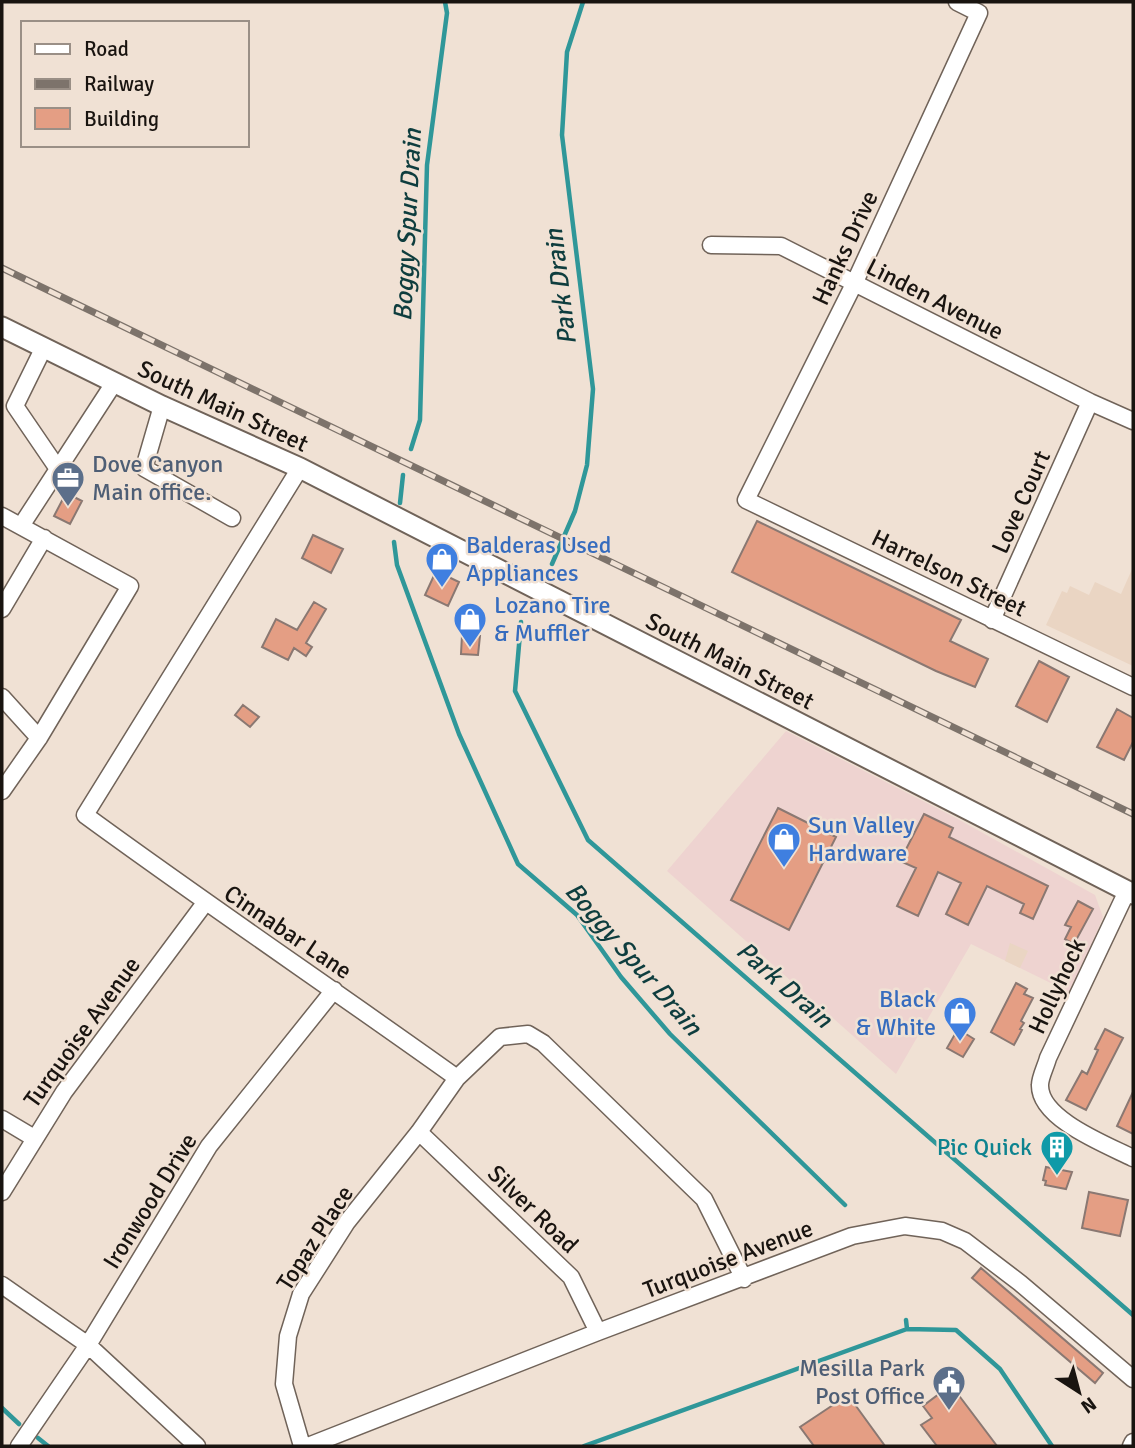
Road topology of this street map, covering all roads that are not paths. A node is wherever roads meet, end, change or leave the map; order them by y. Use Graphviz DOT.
graph roads {
  1 [pos="957,2"];
  2 [pos="711,245"];
  3 [pos="854,284"];
  4 [pos="2,327"];
  5 [pos="44,347"];
  6 [pos="114,383"];
  7 [pos="1090,402"];
  8 [pos="162,406"];
  9 [pos="1133,421"];
  10 [pos="300,468"];
  11 [pos="58,469"];
  12 [pos="746,500"];
  13 [pos="2,516"];
  14 [pos="232,518"];
  15 [pos="21,526"];
  16 [pos="44,538"];
  17 [pos="2,609"];
  18 [pos="992,620"];
  19 [pos="1133,687"];
  20 [pos="2,696"];
  21 [pos="38,738"];
  22 [pos="2,791"];
  23 [pos="1130,893"];
  24 [pos="205,903"];
  25 [pos="334,990"];
  26 [pos="457,1078"];
  27 [pos="2,1119"];
  28 [pos="419,1132"];
  29 [pos="34,1138"];
  30 [pos="1133,1158"];
  31 [pos="2,1192"];
  32 [pos="744,1279"];
  33 [pos="2,1285"];
  34 [pos="598,1332"];
  35 [pos="88,1345"];
  36 [pos="1133,1380"];
  37 [pos="19,1446"];
  38 [pos="197,1446"];
  39 [pos="302,1446"];
  40 [pos="308,1446"];
  1 -- 3 [label="street, Hanks Drive"];
  2 -- 3 [label="street, Linden Avenue"];
  3 -- 7 [label="street, Linden Avenue"];
  3 -- 12 [label="street, Hanks Drive"];
  4 -- 5 [label="main road, South Main Street"];
  5 -- 6 [label="main road, South Main Street"];
  5 -- 11 [label="street"];
  6 -- 8 [label="main road, South Main Street"];
  6 -- 11 [label="street"];
  7 -- 9 [label="street, Linden Avenue"];
  7 -- 18 [label="street, Love Court"];
  8 -- 10 [label="main road, South Main Street"];
  8 -- 14 [label="street"];
  10 -- 23 [label="main road, South Main Street"];
  10 -- 24 [label="street, Cinnabar Lane"];
  11 -- 15 [label="street"];
  12 -- 18 [label="street, Harrelson Street"];
  13 -- 15 [label="street"];
  15 -- 16 [label="street"];
  16 -- 17 [label="street"];
  16 -- 21 [label="street"];
  18 -- 19 [label="street, Harrelson Street"];
  20 -- 21 [label="street"];
  21 -- 22 [label="street"];
  23 -- 30 [label="street, Hollyhock"];
  24 -- 25 [label="street, Cinnabar Lane"];
  24 -- 29 [label="street, Turquoise Avenue"];
  25 -- 26 [label="street, Cinnabar Lane"];
  25 -- 35 [label="street, Ironwood Drive"];
  26 -- 28 [label="street, Topaz Place"];
  26 -- 32 [label="street"];
  27 -- 29 [label="street"];
  28 -- 34 [label="street, Silver Road"];
  28 -- 39 [label="street, Topaz Place"];
  29 -- 31 [label="street, Turquoise Avenue"];
  32 -- 34 [label="street, Turquoise Avenue"];
  32 -- 36 [label="street, Turquoise Avenue"];
  33 -- 35 [label="street"];
  34 -- 40 [label="street, Turquoise Avenue"];
  35 -- 37 [label="street, Ironwood Drive"];
  35 -- 38 [label="street"];
}
